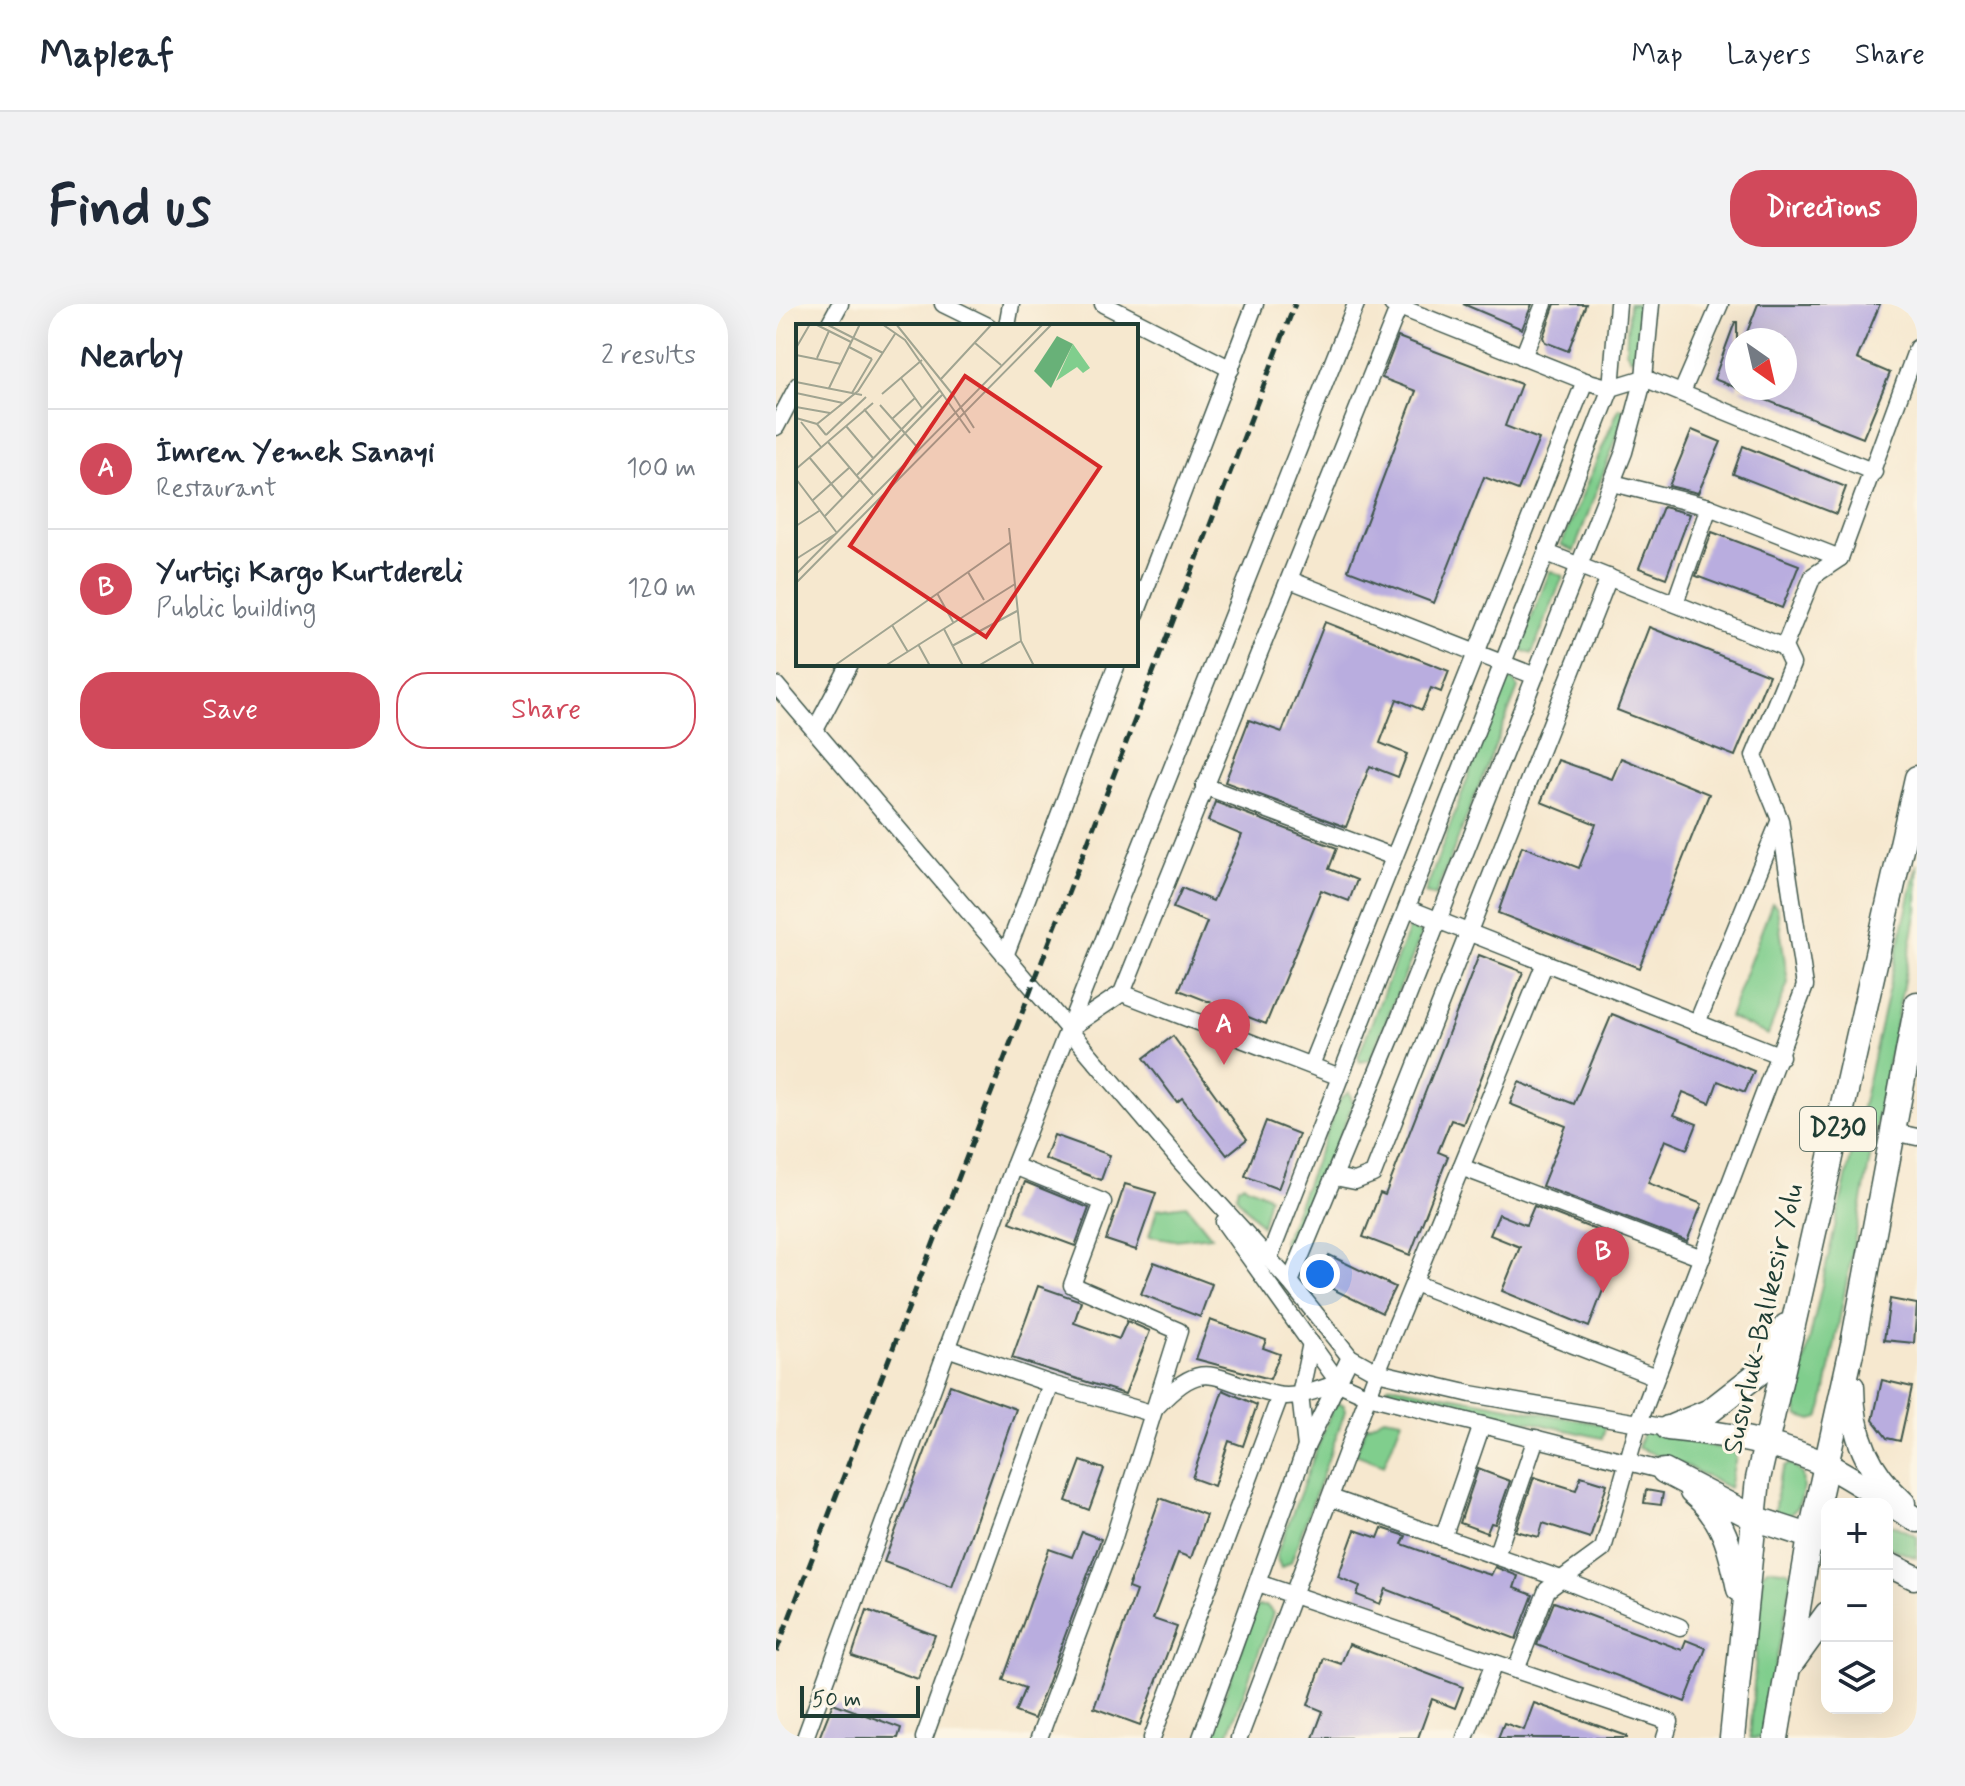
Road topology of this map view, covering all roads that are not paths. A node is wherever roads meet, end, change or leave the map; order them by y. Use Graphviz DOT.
graph roads {
  1 [pos="840,304"];
  2 [pos="943,304"];
  3 [pos="1011,304"];
  4 [pos="1103,304"];
  5 [pos="1255,304"];
  6 [pos="1356,304"];
  7 [pos="1544,304"];
  8 [pos="1618,304"];
  9 [pos="1651,304"];
  10 [pos="1720,304"];
  11 [pos="1395,306"];
  12 [pos="829,324"];
  13 [pos="984,324"];
  14 [pos="1007,324"];
  15 [pos="1917,348"];
  16 [pos="1523,357"];
  17 [pos="1231,369"];
  18 [pos="1644,378"];
  19 [pos="1585,381"];
  20 [pos="1611,388"];
  21 [pos="796,389"];
  22 [pos="1682,392"];
  23 [pos="776,427"];
  24 [pos="1874,472"];
  25 [pos="1613,483"];
  26 [pos="1709,507"];
  27 [pos="1547,553"];
  28 [pos="1840,558"];
  29 [pos="1581,566"];
  30 [pos="1609,577"];
  31 [pos="1290,580"];
  32 [pos="1675,603"];
  33 [pos="1138,609"];
  34 [pos="1784,647"];
  35 [pos="1476,653"];
  36 [pos="1503,663"];
  37 [pos="849,666"];
  38 [pos="1116,666"];
  39 [pos="1535,676"];
  40 [pos="776,685"];
  41 [pos="815,730"];
  42 [pos="1917,778"];
  43 [pos="1204,786"];
  44 [pos="1780,820"];
  45 [pos="1394,857"];
  46 [pos="1407,908"];
  47 [pos="1439,920"];
  48 [pos="1468,932"];
  49 [pos="1005,956"];
  50 [pos="1545,963"];
  51 [pos="1122,993"];
  52 [pos="1917,1004"];
  53 [pos="1697,1023"];
  54 [pos="1070,1028"];
  55 [pos="1781,1056"];
  56 [pos="1311,1065"];
  57 [pos="1340,1077"];
  58 [pos="1905,1134"];
  59 [pos="1181,1162"];
  60 [pos="1014,1166"];
  61 [pos="1461,1167"];
  62 [pos="1335,1177"];
  63 [pos="1269,1258"];
  64 [pos="1702,1258"];
  65 [pos="1290,1282"];
  66 [pos="1414,1283"];
  67 [pos="1798,1303"];
  68 [pos="1311,1343"];
  69 [pos="1853,1344"];
  70 [pos="947,1348"];
  71 [pos="1350,1357"];
  72 [pos="1377,1372"];
  73 [pos="1656,1377"];
  74 [pos="1339,1383"];
  75 [pos="1051,1384"];
  76 [pos="1300,1395"];
  77 [pos="1280,1396"];
  78 [pos="1368,1396"];
  79 [pos="1151,1413"];
  80 [pos="1482,1425"];
  81 [pos="1638,1425"];
  82 [pos="1668,1428"];
  83 [pos="1536,1438"];
  84 [pos="1766,1444"];
  85 [pos="1306,1447"];
  86 [pos="1626,1462"];
  87 [pos="1826,1465"];
  88 [pos="1664,1471"];
  89 [pos="1331,1498"];
  90 [pos="1917,1517"];
  91 [pos="1754,1518"];
  92 [pos="1443,1538"];
  93 [pos="1818,1540"];
  94 [pos="1496,1556"];
  95 [pos="1893,1567"];
  96 [pos="1893,1578"];
  97 [pos="1561,1579"];
  98 [pos="1258,1583"];
  99 [pos="1292,1594"];
  100 [pos="1743,1611"];
  101 [pos="1821,1622"];
  102 [pos="1680,1627"];
  103 [pos="1494,1663"];
  104 [pos="1516,1670"];
  105 [pos="1787,1670"];
  106 [pos="805,1738"];
  107 [pos="924,1738"];
  108 [pos="1039,1738"];
  109 [pos="1152,1738"];
  110 [pos="1201,1738"];
  111 [pos="1239,1738"];
  112 [pos="1465,1738"];
  113 [pos="1665,1738"];
  114 [pos="1732,1738"];
  115 [pos="1776,1738"];
  1 -- 12 [label="street"];
  2 -- 13 [label="street"];
  3 -- 14 [label="street"];
  4 -- 17 [label="street"];
  5 -- 17 [label="street"];
  6 -- 54 [label="street"];
  7 -- 16 [label="street"];
  8 -- 20 [label="street"];
  9 -- 18 [label="street"];
  10 -- 22 [label="street"];
  11 -- 16 [label="street"];
  11 -- 31 [label="street"];
  15 -- 24 [label="street"];
  16 -- 19 [label="street"];
  17 -- 33 [label="street"];
  18 -- 20 [label="street"];
  18 -- 22 [label="street"];
  18 -- 25 [label="street"];
  19 -- 20 [label="street"];
  19 -- 35 [label="street"];
  20 -- 27 [label="street"];
  21 -- 23 [label="street"];
  22 -- 24 [label="street"];
  24 -- 28 [label="street"];
  25 -- 26 [label="street"];
  25 -- 29 [label="street"];
  26 -- 28 [label="street"];
  26 -- 32 [label="street"];
  27 -- 29 [label="street"];
  27 -- 36 [label="street"];
  28 -- 34 [label="street"];
  29 -- 30 [label="street"];
  29 -- 39 [label="street"];
  30 -- 32 [label="street"];
  30 -- 48 [label="street"];
  31 -- 35 [label="street"];
  31 -- 43 [label="street"];
  32 -- 34 [label="street"];
  34 -- 44 [label="street"];
  35 -- 36 [label="street"];
  35 -- 45 [label="street"];
  36 -- 39 [label="street"];
  36 -- 46 [label="street"];
  37 -- 41 [label="street"];
  38 -- 49 [label="street"];
  39 -- 47 [label="street"];
  40 -- 41 [label="street"];
  41 -- 49 [label="street"];
  42 -- 67 [label="highway, Susurluk-Balıkesir Yolu / D230"];
  43 -- 45 [label="street"];
  43 -- 51 [label="street"];
  44 -- 53 [label="street"];
  44 -- 55 [label="street"];
  45 -- 56 [label="street"];
  46 -- 47 [label="street"];
  46 -- 57 [label="street"];
  47 -- 48 [label="street"];
  47 -- 62 [label="street"];
  48 -- 50 [label="street"];
  48 -- 62 [label="street"];
  49 -- 54 [label="street"];
  50 -- 53 [label="street"];
  50 -- 61 [label="street"];
  51 -- 54 [label="street"];
  51 -- 56 [label="street"];
  52 -- 58 [label="highway, D230"];
  53 -- 55 [label="street"];
  54 -- 59 [label="street"];
  54 -- 60 [label="street"];
  55 -- 64 [label="street"];
  56 -- 57 [label="street"];
  57 -- 63 [label="street"];
  58 -- 69 [label="highway, D230"];
  59 -- 63 [label="street"];
  59 -- 68 [label="street"];
  60 -- 70 [label="street"];
  60 -- 79 [label="street"];
  61 -- 64 [label="street"];
  61 -- 66 [label="street"];
  62 -- 65 [label="street"];
  63 -- 65 [label="street"];
  64 -- 73 [label="street"];
  65 -- 71 [label="street"];
  66 -- 72 [label="street"];
  66 -- 73 [label="street"];
  67 -- 82 [label="highway"];
  67 -- 84 [label="highway, Susurluk-Balıkesir Yolu / D230"];
  68 -- 74 [label="street"];
  68 -- 76 [label="street"];
  69 -- 87 [label="highway, D230"];
  69 -- 90 [label="highway"];
  70 -- 75 [label="street"];
  70 -- 106 [label="street"];
  71 -- 72 [label="street"];
  71 -- 74 [label="street"];
  72 -- 78 [label="street"];
  72 -- 81 [label="street"];
  73 -- 81 [label="street"];
  74 -- 76 [label="street"];
  74 -- 78 [label="street"];
  74 -- 85 [label="street"];
  75 -- 79 [label="street"];
  75 -- 107 [label="street"];
  76 -- 77 [label="street"];
  76 -- 85 [label="street"];
  77 -- 79 [label="street"];
  77 -- 109 [label="street"];
  78 -- 80 [label="street"];
  78 -- 89 [label="street"];
  79 -- 108 [label="street"];
  80 -- 83 [label="street"];
  80 -- 92 [label="street"];
  81 -- 82 [label="street"];
  81 -- 86 [label="street"];
  82 -- 84 [label="highway"];
  83 -- 86 [label="street"];
  83 -- 94 [label="street"];
  84 -- 87 [label="highway"];
  84 -- 91 [label="highway, Susurluk-Balıkesir Yolu / D230"];
  85 -- 98 [label="street"];
  86 -- 88 [label="street"];
  86 -- 97 [label="street"];
  87 -- 90 [label="highway"];
  87 -- 93 [label="highway, D230"];
  88 -- 91 [label="highway"];
  88 -- 100 [label="highway"];
  89 -- 92 [label="street"];
  89 -- 99 [label="street"];
  91 -- 93 [label="highway"];
  91 -- 100 [label="highway, Susurluk-Balıkesir Yolu / D230"];
  92 -- 94 [label="street"];
  93 -- 105 [label="highway, D230"];
  94 -- 97 [label="street"];
  95 -- 96 [label="highway"];
  97 -- 102 [label="street"];
  97 -- 104 [label="street"];
  98 -- 99 [label="street"];
  98 -- 110 [label="street"];
  99 -- 103 [label="street"];
  99 -- 111 [label="street"];
  100 -- 114 [label="highway, Susurluk-Balıkesir Yolu / D230"];
  101 -- 105 [label="highway"];
  103 -- 104 [label="street"];
  103 -- 112 [label="street"];
  104 -- 113 [label="street"];
  105 -- 115 [label="highway, D230"];
}
